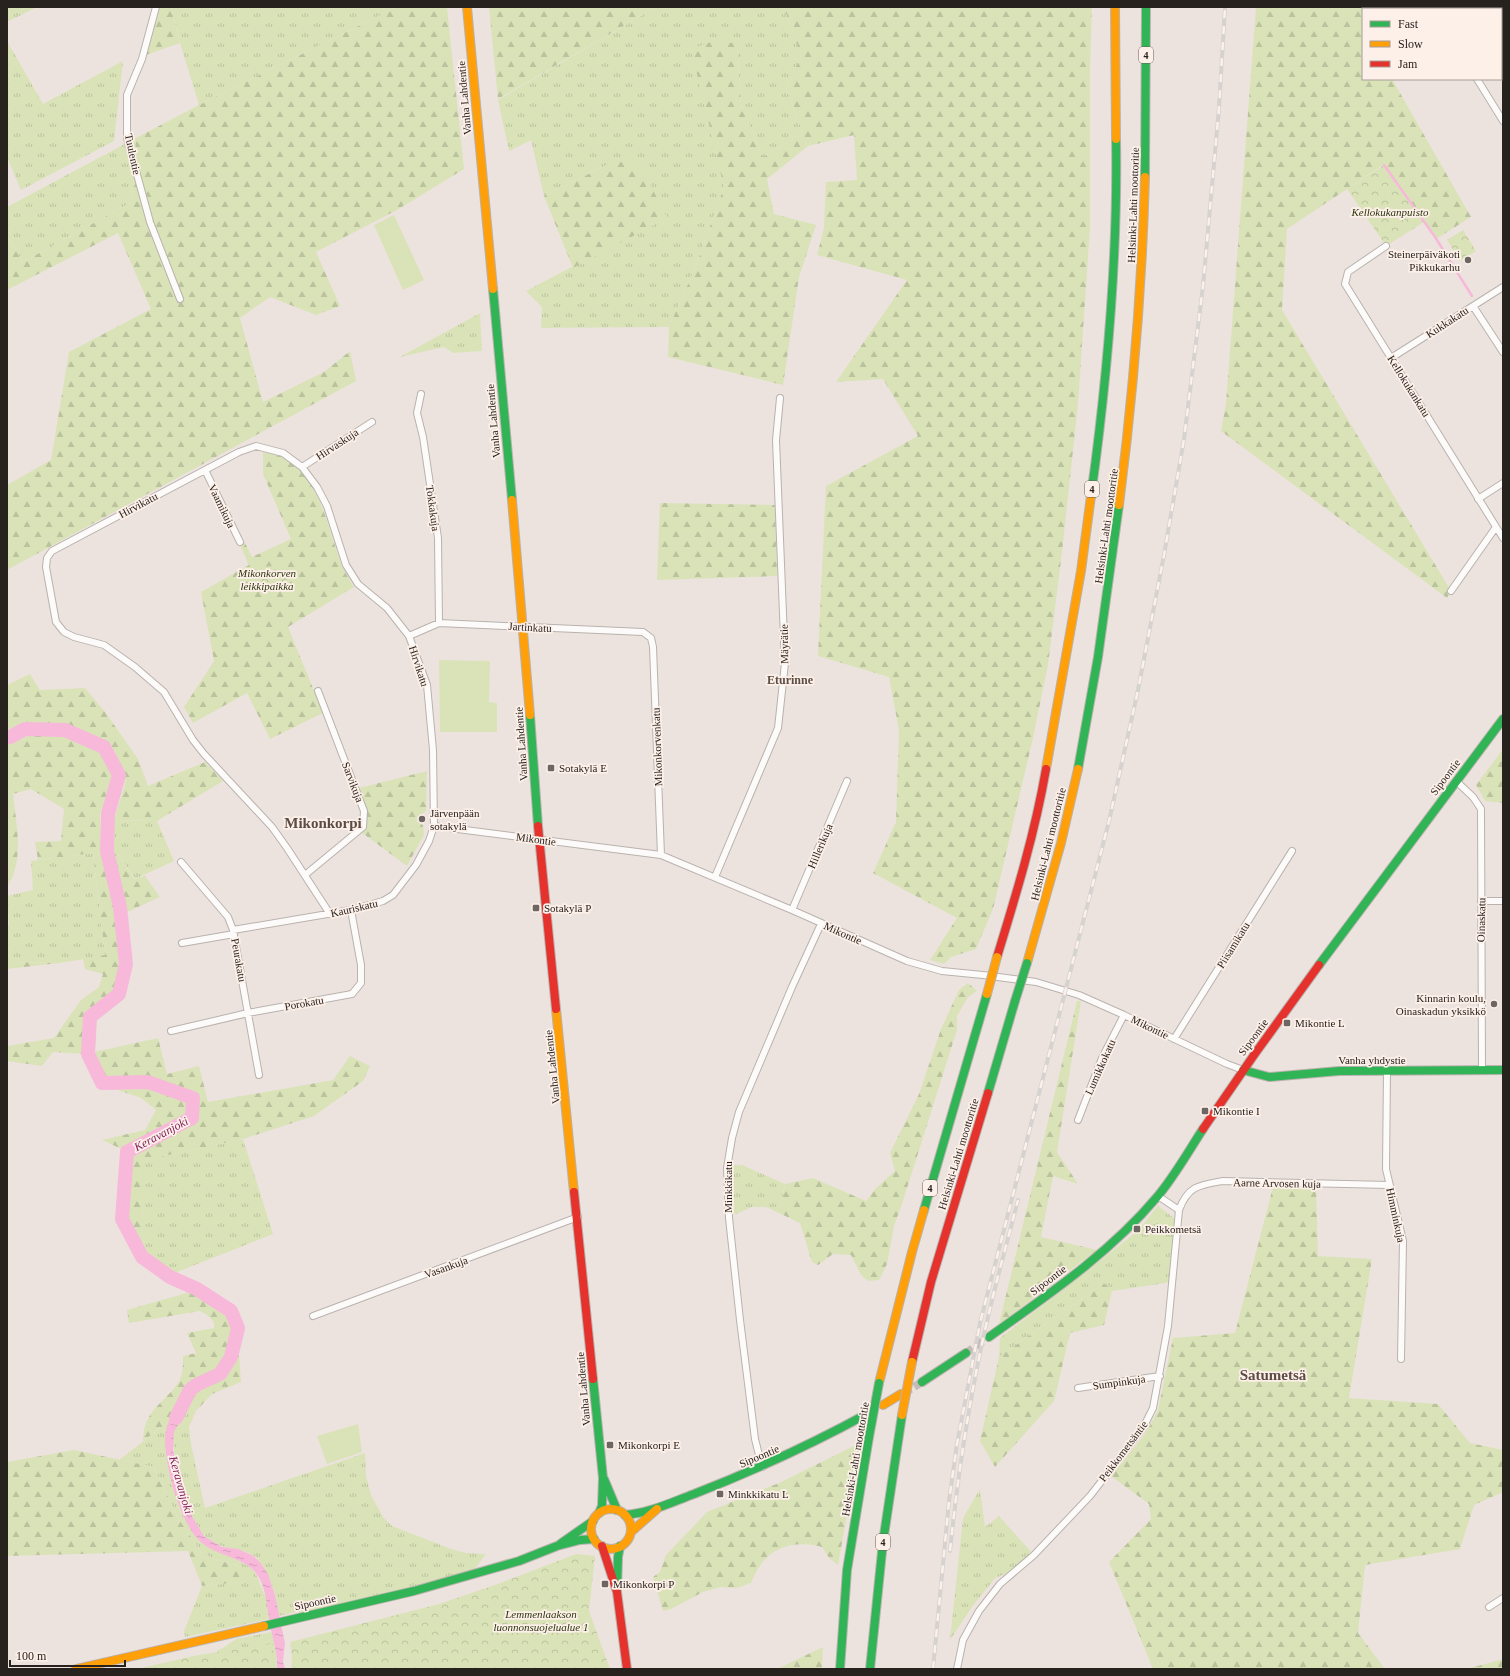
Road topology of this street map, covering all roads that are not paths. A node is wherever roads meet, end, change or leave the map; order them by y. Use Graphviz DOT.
graph roads {
  1 [pos="156,7"];
  2 [pos="466,7"];
  3 [pos="1115,7"];
  4 [pos="1146,7"];
  5 [pos="1478,80"];
  6 [pos="1503,121"];
  7 [pos="1386,246"];
  8 [pos="1503,287"];
  9 [pos="180,299"];
  10 [pos="1472,306"];
  11 [pos="1503,352"];
  12 [pos="1391,358"];
  13 [pos="421,394"];
  14 [pos="780,398"];
  15 [pos="372,422"];
  16 [pos="302,467"];
  17 [pos="205,470"];
  18 [pos="1503,483"];
  19 [pos="1478,499"];
  20 [pos="1496,528"];
  21 [pos="1503,538"];
  22 [pos="240,542"];
  23 [pos="1451,590"];
  24 [pos="439,623"];
  25 [pos="523,626"];
  26 [pos="409,636"];
  27 [pos="651,638"];
  28 [pos="318,692"];
  29 [pos="1503,719"];
  30 [pos="847,781"];
  31 [pos="1456,781"];
  32 [pos="434,826"];
  33 [pos="1292,851"];
  34 [pos="661,855"];
  35 [pos="181,862"];
  36 [pos="305,875"];
  37 [pos="715,877"];
  38 [pos="1482,901"];
  39 [pos="1503,901"];
  40 [pos="351,910"];
  41 [pos="792,910"];
  42 [pos="330,914"];
  43 [pos="821,924"];
  44 [pos="234,932"];
  45 [pos="182,943"];
  46 [pos="248,1013"];
  47 [pos="1124,1015"];
  48 [pos="170,1032"];
  49 [pos="1174,1039"];
  50 [pos="1243,1070"];
  51 [pos="1482,1070"];
  52 [pos="1503,1070"];
  53 [pos="1387,1071"];
  54 [pos="259,1075"];
  55 [pos="1078,1120"];
  56 [pos="1389,1185"];
  57 [pos="1158,1196"];
  58 [pos="1180,1210"];
  59 [pos="578,1217"];
  60 [pos="313,1316"];
  61 [pos="989,1337"];
  62 [pos="966,1353"];
  63 [pos="1401,1359"];
  64 [pos="1160,1376"];
  65 [pos="922,1382"];
  66 [pos="1078,1388"];
  67 [pos="901,1394"];
  68 [pos="883,1405"];
  69 [pos="865,1415"];
  70 [pos="762,1467"];
  71 [pos="603,1478"];
  72 [pos="658,1508"];
  73 [pos="617,1510"];
  74 [pos="599,1513"];
  75 [pos="625,1515"];
  76 [pos="592,1521"];
  77 [pos="631,1532"];
  78 [pos="594,1539"];
  79 [pos="557,1546"];
  80 [pos="602,1546"];
  81 [pos="620,1546"];
  82 [pos="617,1592"];
  83 [pos="1503,1598"];
  84 [pos="1488,1607"];
  85 [pos="76,1669"];
  86 [pos="627,1669"];
  87 [pos="840,1669"];
  88 [pos="870,1669"];
  89 [pos="957,1669"];
  1 -- 9 [label="street, Tuulentie"];
  2 -- 25 [label="main road, Vanha Lahdentie"];
  3 -- 87 [label="main road, Helsinki-Lahti moottoritie / 4, bridge"];
  4 -- 88 [label="main road, Helsinki-Lahti moottoritie / 4, bridge"];
  5 -- 6 [label="street"];
  7 -- 12 [label="street, Kellokukankatu"];
  8 -- 10 [label="street, Kukkakatu"];
  10 -- 11 [label="street"];
  10 -- 12 [label="street, Kukkakatu"];
  12 -- 19 [label="street, Kellokukankatu"];
  13 -- 24 [label="street, Tokkakuja"];
  14 -- 37 [label="street, Mäyrätie"];
  15 -- 16 [label="street, Hirvaskuja"];
  16 -- 17 [label="street, Hirvikatu"];
  16 -- 26 [label="street, Hirvikatu"];
  17 -- 22 [label="street, Vaamikuja"];
  17 -- 36 [label="street, Hirvikatu"];
  18 -- 19 [label="street"];
  19 -- 20 [label="street, Kellokukankatu"];
  20 -- 21 [label="street, Kellokukankatu"];
  20 -- 23 [label="street"];
  24 -- 25 [label="street, Jartinkatu"];
  24 -- 26 [label="street, Jartinkatu"];
  25 -- 27 [label="street, Jartinkatu"];
  25 -- 59 [label="main road, Vanha Lahdentie, bridge"];
  26 -- 32 [label="street, Hirvikatu"];
  27 -- 34 [label="street, Mikonkorvenkatu"];
  28 -- 36 [label="street, Sarvikuja"];
  29 -- 31 [label="main road, Sipoontie"];
  30 -- 41 [label="street, Hillerikuja"];
  31 -- 38 [label="street, Oinaskatu"];
  31 -- 50 [label="main road, Sipoontie"];
  32 -- 34 [label="street, Mikontie"];
  32 -- 40 [label="street, Kauriskatu"];
  33 -- 49 [label="street, Piisamikatu"];
  34 -- 37 [label="street, Mikontie"];
  35 -- 44 [label="street, Peurakatu"];
  36 -- 42 [label="street, Hirvikatu"];
  37 -- 41 [label="street, Mikontie"];
  38 -- 39 [label="street"];
  38 -- 51 [label="street, Oinaskatu"];
  40 -- 42 [label="street, Kauriskatu"];
  40 -- 46 [label="street, Porokatu"];
  41 -- 43 [label="street, Mikontie"];
  42 -- 44 [label="street, Kauriskatu"];
  43 -- 47 [label="street, Mikontie"];
  43 -- 70 [label="street, Minkkikatu"];
  44 -- 45 [label="street, Kauriskatu"];
  44 -- 46 [label="street, Peurakatu"];
  46 -- 48 [label="street, Porokatu"];
  46 -- 54 [label="street, Peurakatu"];
  47 -- 49 [label="street, Mikontie"];
  47 -- 55 [label="street, Lumikkokatu"];
  49 -- 50 [label="street, Mikontie"];
  50 -- 53 [label="main road, Vanha yhdystie"];
  50 -- 57 [label="main road, Sipoontie"];
  51 -- 52 [label="main road, Vanha yhdystie"];
  51 -- 53 [label="main road, Vanha yhdystie"];
  53 -- 56 [label="street, Himminkuja"];
  56 -- 58 [label="street, Aarne Arvosen kuja"];
  56 -- 63 [label="street, Himminkuja"];
  57 -- 58 [label="street"];
  57 -- 61 [label="main road, Sipoontie"];
  58 -- 64 [label="street, Peikkometsäntie"];
  59 -- 60 [label="street, Vasankuja"];
  59 -- 71 [label="main road, Vanha Lahdentie"];
  62 -- 65 [label="main road"];
  64 -- 66 [label="street, Sumpinkuja"];
  64 -- 89 [label="street, Peikkometsäntie"];
  67 -- 68 [label="main road"];
  69 -- 70 [label="main road, Sipoontie"];
  70 -- 72 [label="main road, Sipoontie"];
  71 -- 73 [label="main road, Vanha Lahdentie"];
  71 -- 74 [label="main road, Vanha Lahdentie"];
  72 -- 75 [label="main road, Sipoontie"];
  72 -- 77 [label="main road, Sipoontie"];
  73 -- 74 [label="main road"];
  73 -- 75 [label="main road"];
  74 -- 76 [label="main road"];
  75 -- 77 [label="main road"];
  76 -- 78 [label="main road"];
  76 -- 79 [label="main road, Sipoontie"];
  77 -- 81 [label="main road"];
  78 -- 79 [label="main road, Sipoontie"];
  78 -- 80 [label="main road"];
  79 -- 85 [label="main road, Sipoontie"];
  80 -- 81 [label="main road"];
  80 -- 82 [label="main road"];
  81 -- 82 [label="main road"];
  82 -- 86 [label="main road"];
  83 -- 84 [label="street"];
}
